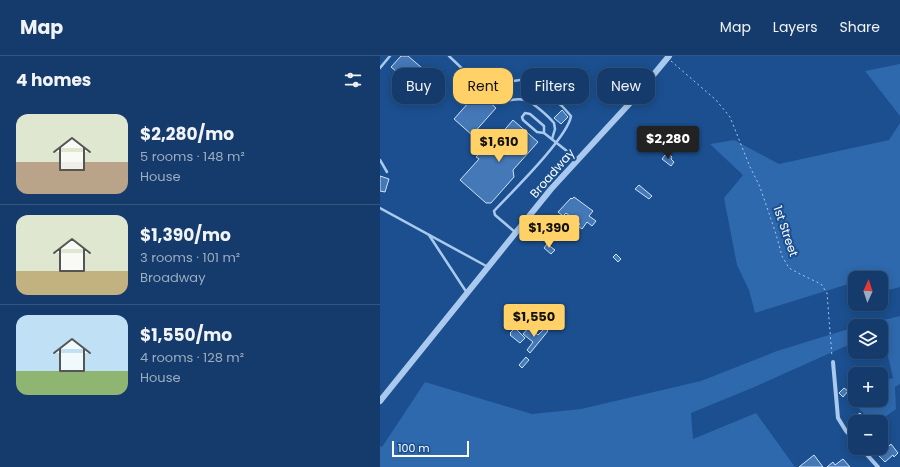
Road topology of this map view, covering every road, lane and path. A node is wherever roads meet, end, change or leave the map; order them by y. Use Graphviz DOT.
graph roads {
  1 [pos="390,56"];
  2 [pos="449,56"];
  3 [pos="668,57"];
  4 [pos="380,68"];
  5 [pos="462,68"];
  6 [pos="513,80"];
  7 [pos="513,100"];
  8 [pos="544,133"];
  9 [pos="552,139"];
  10 [pos="557,143"];
  11 [pos="380,160"];
  12 [pos="577,160"];
  13 [pos="387,172"];
  14 [pos="380,208"];
  15 [pos="516,232"];
  16 [pos="427,233"];
  17 [pos="489,267"];
  18 [pos="467,294"];
  19 [pos="833,362"];
  20 [pos="380,401"];
  21 [pos="848,433"];
  22 [pos="867,455"];
  23 [pos="878,467"];
  1 -- 4 [label="lane"];
  2 -- 5 [label="lane"];
  3 -- 12 [label="street, Broadway"];
  3 -- 19 [label="path, 1st Street"];
  6 -- 10 [label="lane"];
  7 -- 9 [label="lane"];
  8 -- 8 [label="lane"];
  8 -- 9 [label="lane"];
  9 -- 10 [label="lane"];
  10 -- 12 [label="lane"];
  10 -- 15 [label="lane"];
  11 -- 13 [label="lane"];
  12 -- 15 [label="street, Broadway"];
  14 -- 16 [label="lane"];
  15 -- 17 [label="street, Broadway"];
  16 -- 17 [label="lane"];
  16 -- 18 [label="lane"];
  17 -- 18 [label="street, Broadway"];
  18 -- 20 [label="street, Broadway"];
  19 -- 21 [label="street"];
  22 -- 23 [label="street"];
}
